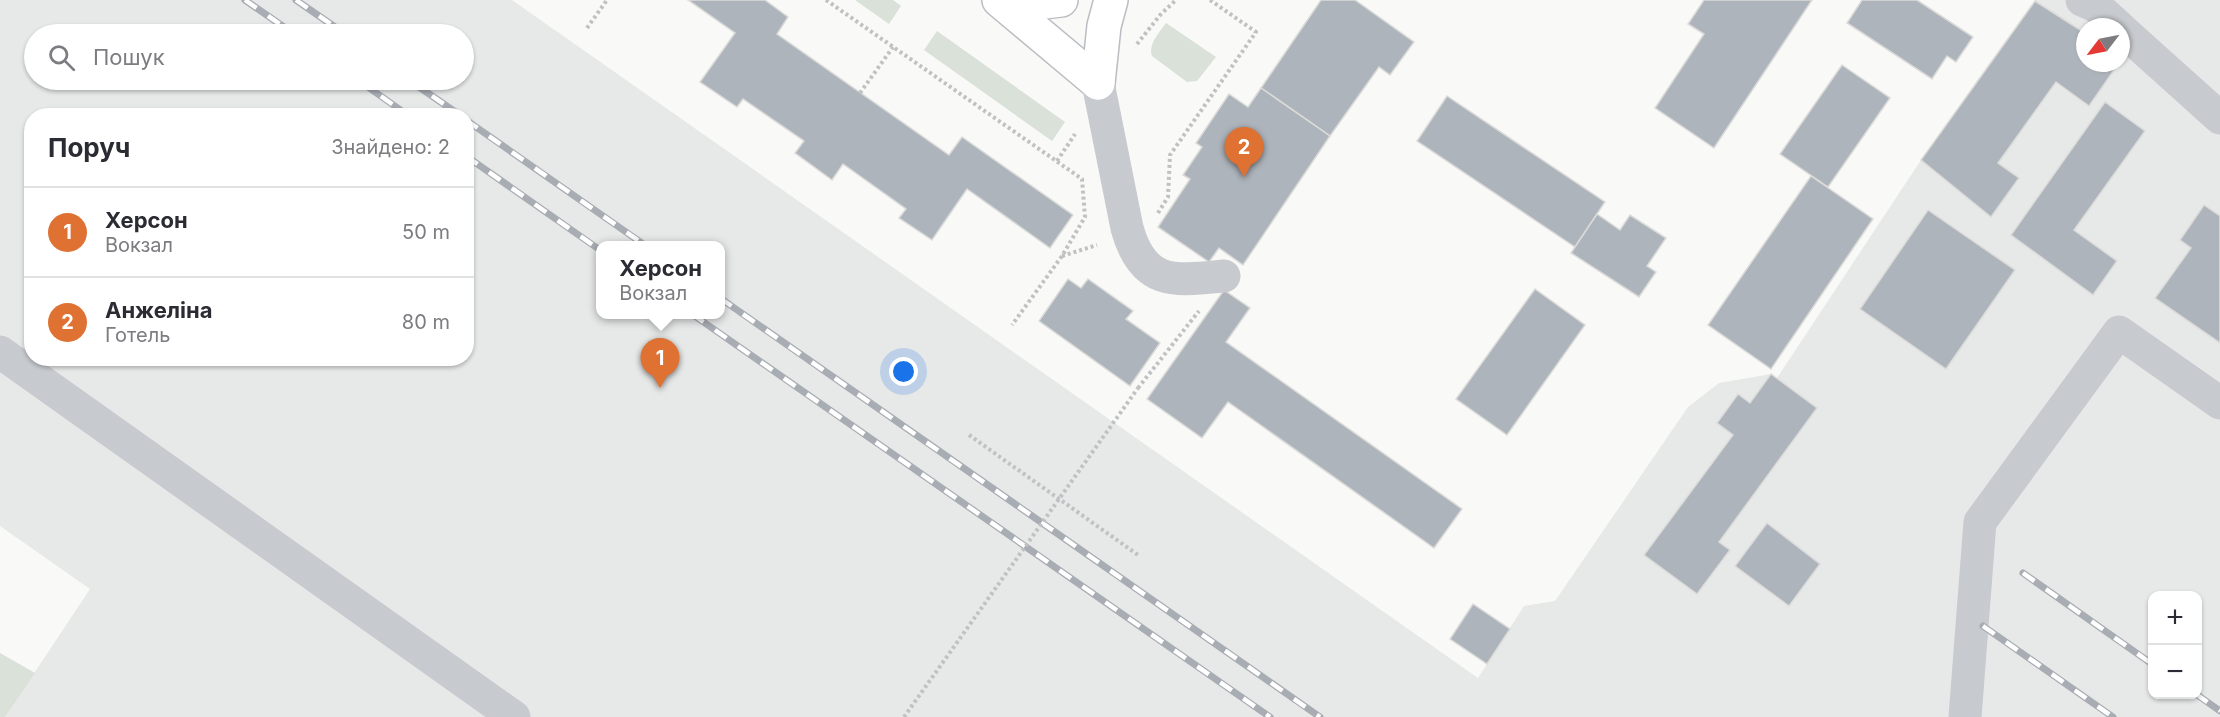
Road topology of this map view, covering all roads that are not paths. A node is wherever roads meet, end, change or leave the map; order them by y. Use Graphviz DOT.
graph roads {
  1 [pos="999,0"];
  2 [pos="1023,0"];
  3 [pos="1061,0"];
  4 [pos="1111,0"];
  5 [pos="2082,0"];
  6 [pos="2109,18"];
  7 [pos="2130,37"];
  8 [pos="1098,83"];
  9 [pos="2220,118"];
  10 [pos="1224,276"];
  11 [pos="0,352"];
  12 [pos="2220,403"];
  13 [pos="514,717"];
  14 [pos="1965,717"];
  1 -- 8 [label="main road"];
  2 -- 3 [label="main road"];
  4 -- 8 [label="main road"];
  5 -- 6 [label="lane"];
  7 -- 9 [label="lane"];
  8 -- 10 [label="lane"];
  11 -- 13 [label="lane"];
  12 -- 14 [label="lane"];
}
